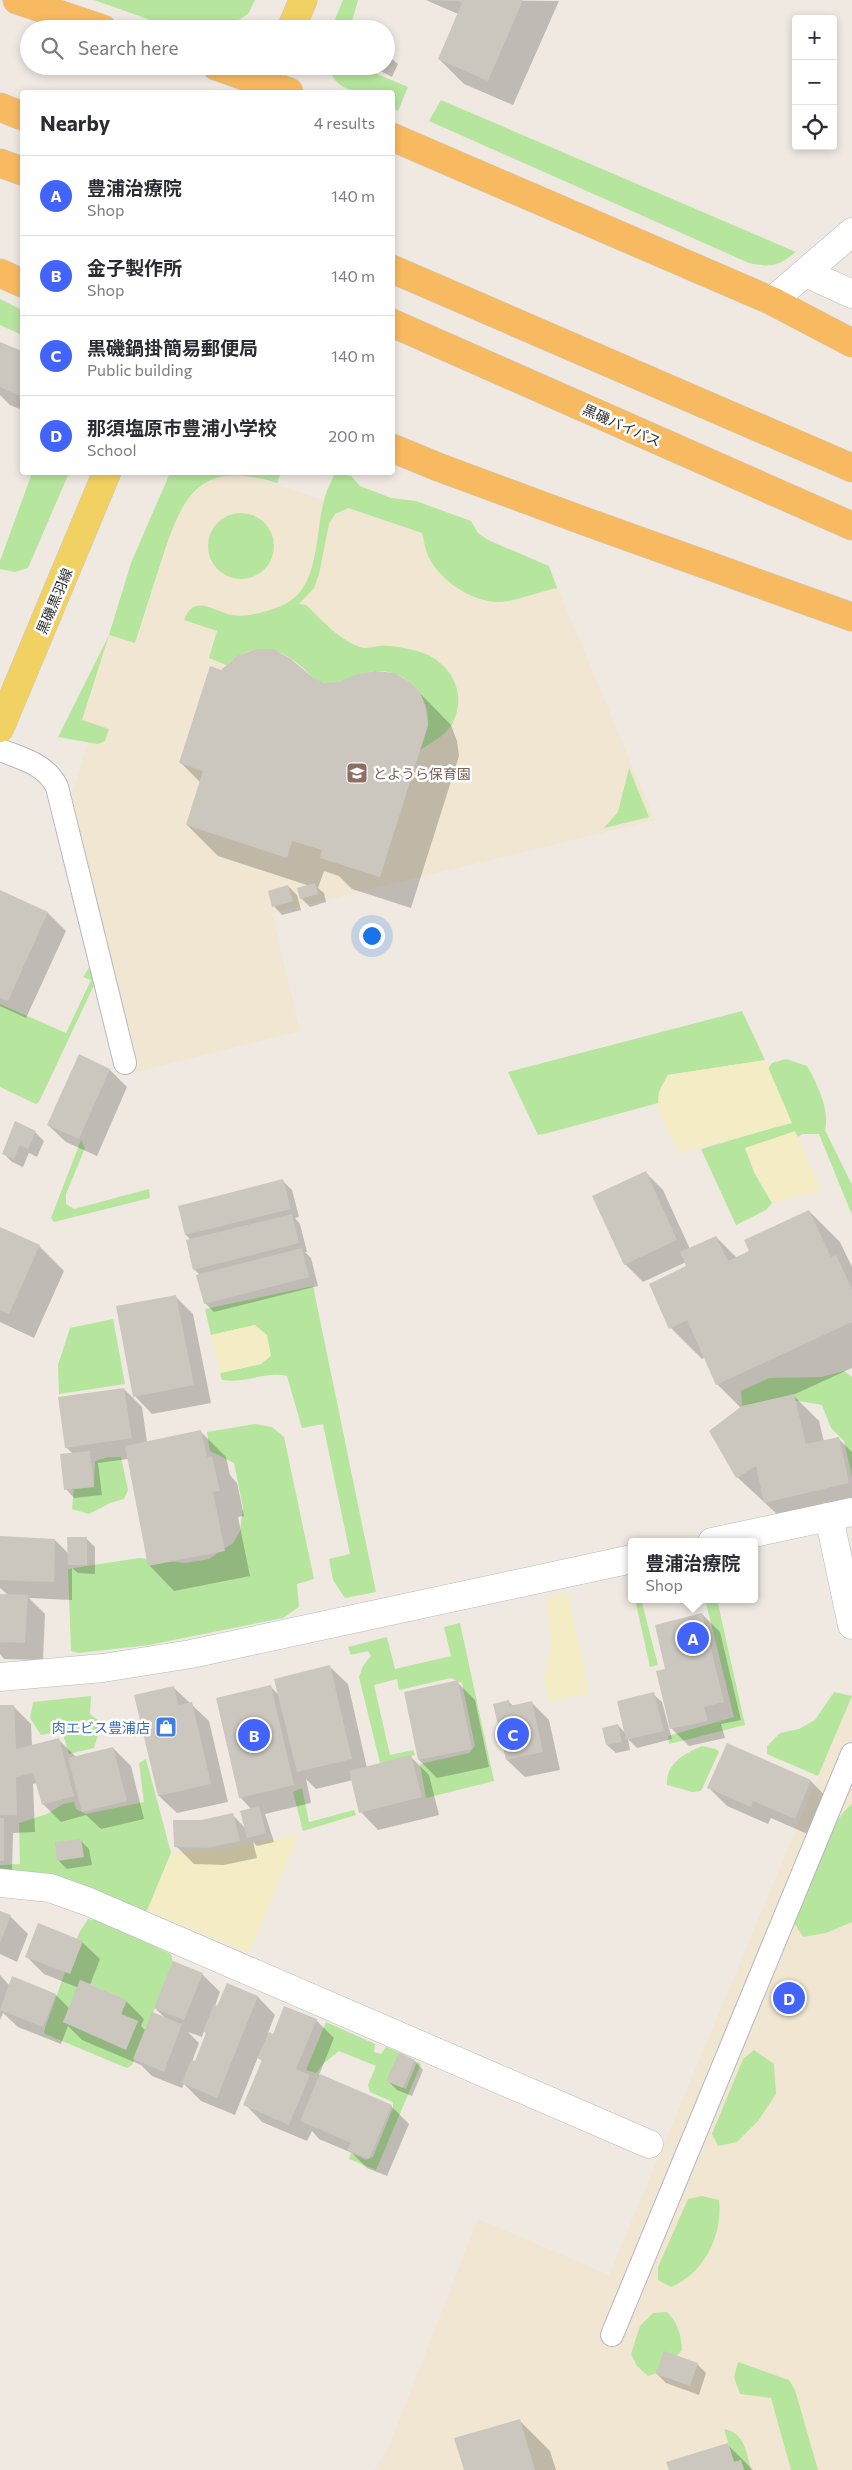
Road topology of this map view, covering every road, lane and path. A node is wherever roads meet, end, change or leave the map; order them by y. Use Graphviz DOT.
graph roads {
  1 [pos="17,0"];
  2 [pos="303,0"];
  3 [pos="76,20"];
  4 [pos="295,20"];
  5 [pos="245,75"];
  6 [pos="274,84"];
  7 [pos="0,107"];
  8 [pos="20,115"];
  9 [pos="395,138"];
  10 [pos="0,163"];
  11 [pos="20,170"];
  12 [pos="852,232"];
  13 [pos="395,270"];
  14 [pos="806,272"];
  15 [pos="0,273"];
  16 [pos="20,282"];
  17 [pos="852,294"];
  18 [pos="772,301"];
  19 [pos="395,324"];
  20 [pos="852,343"];
  21 [pos="395,449"];
  22 [pos="852,468"];
  23 [pos="106,475"];
  24 [pos="852,526"];
  25 [pos="852,618"];
  26 [pos="0,728"];
  27 [pos="0,750"];
  28 [pos="126,1063"];
  29 [pos="840,1514"];
  30 [pos="730,1538"];
  31 [pos="628,1560"];
  32 [pos="852,1625"];
  33 [pos="0,1677"];
  34 [pos="852,1754"];
  35 [pos="0,1883"];
  36 [pos="649,2144"];
  37 [pos="612,2335"];
  1 -- 3 [label="highway"];
  2 -- 4 [label="main road"];
  5 -- 6 [label="highway"];
  7 -- 8 [label="highway"];
  9 -- 18 [label="highway"];
  10 -- 11 [label="highway"];
  12 -- 14 [label="street"];
  13 -- 22 [label="highway"];
  14 -- 17 [label="street"];
  14 -- 18 [label="street"];
  15 -- 16 [label="highway"];
  18 -- 20 [label="highway"];
  19 -- 24 [label="highway, 黒磯バイパス"];
  21 -- 25 [label="highway"];
  23 -- 26 [label="main road, 黒磯黒羽線"];
  27 -- 28 [label="lane"];
  29 -- 30 [label="street"];
  29 -- 32 [label="street"];
  31 -- 33 [label="street"];
  34 -- 37 [label="lane"];
  35 -- 36 [label="street"];
}
